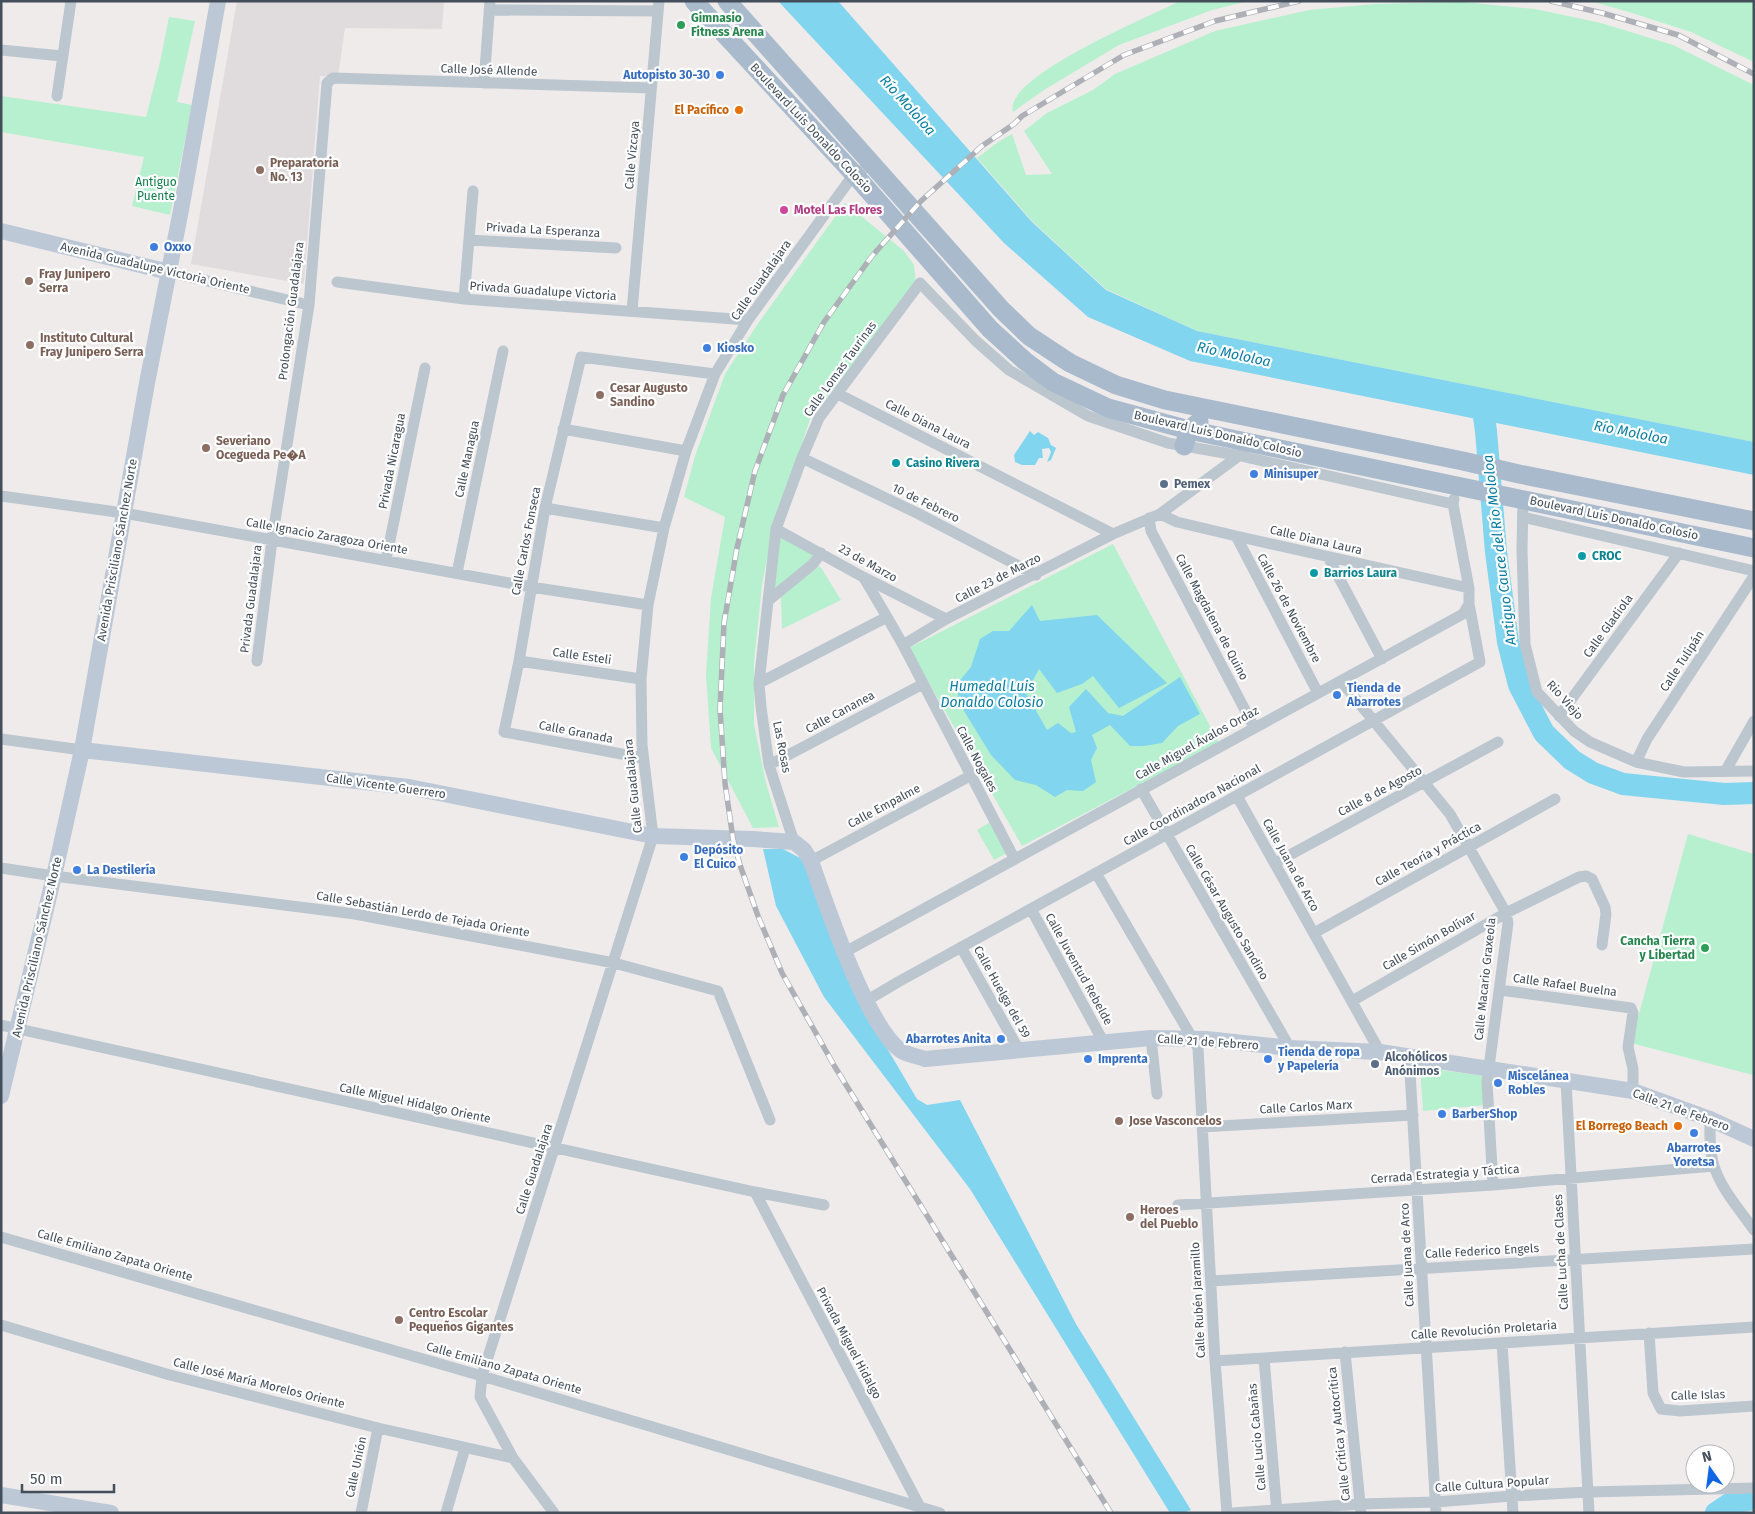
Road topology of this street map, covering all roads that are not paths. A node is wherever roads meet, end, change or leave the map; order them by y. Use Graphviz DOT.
graph roads {
  1 [pos="71,1"];
  2 [pos="218,1"];
  3 [pos="694,1"];
  4 [pos="726,1"];
  5 [pos="490,6"];
  6 [pos="658,6"];
  7 [pos="1,50"];
  8 [pos="62,56"];
  9 [pos="327,84"];
  10 [pos="484,84"];
  11 [pos="651,88"];
  12 [pos="57,96"];
  13 [pos="873,164"];
  14 [pos="854,174"];
  15 [pos="473,191"];
  16 [pos="1,231"];
  17 [pos="469,240"];
  18 [pos="616,248"];
  19 [pos="169,272"];
  20 [pos="336,282"];
  21 [pos="920,283"];
  22 [pos="464,299"];
  23 [pos="308,305"];
  24 [pos="632,311"];
  25 [pos="748,320"];
  26 [pos="503,351"];
  27 [pos="425,368"];
  28 [pos="715,374"];
  29 [pos="838,394"];
  30 [pos="1270,423"];
  31 [pos="563,430"];
  32 [pos="1186,438"];
  33 [pos="1247,449"];
  34 [pos="686,451"];
  35 [pos="802,458"];
  36 [pos="1461,486"];
  37 [pos="1,496"];
  38 [pos="1453,504"];
  39 [pos="1521,505"];
  40 [pos="545,508"];
  41 [pos="124,513"];
  42 [pos="1154,516"];
  43 [pos="1754,520"];
  44 [pos="664,528"];
  45 [pos="776,529"];
  46 [pos="1113,534"];
  47 [pos="1236,536"];
  48 [pos="1700,536"];
  49 [pos="272,540"];
  50 [pos="1754,548"];
  51 [pos="1660,549"];
  52 [pos="821,553"];
  53 [pos="1679,553"];
  54 [pos="1328,557"];
  55 [pos="386,560"];
  56 [pos="1754,571"];
  57 [pos="457,573"];
  58 [pos="1036,575"];
  59 [pos="1754,576"];
  60 [pos="863,577"];
  61 [pos="531,587"];
  62 [pos="1469,588"];
  63 [pos="769,600"];
  64 [pos="1469,604"];
  65 [pos="648,606"];
  66 [pos="888,617"];
  67 [pos="946,620"];
  68 [pos="903,645"];
  69 [pos="1382,659"];
  70 [pos="257,661"];
  71 [pos="519,661"];
  72 [pos="641,679"];
  73 [pos="1341,681"];
  74 [pos="759,683"];
  75 [pos="923,684"];
  76 [pos="1318,693"];
  77 [pos="1559,716"];
  78 [pos="1373,721"];
  79 [pos="1754,721"];
  80 [pos="1254,727"];
  81 [pos="504,732"];
  82 [pos="1,739"];
  83 [pos="1498,742"];
  84 [pos="82,750"];
  85 [pos="643,758"];
  86 [pos="1636,762"];
  87 [pos="769,765"];
  88 [pos="1726,770"];
  89 [pos="1754,771"];
  90 [pos="970,776"];
  91 [pos="1424,782"];
  92 [pos="1142,789"];
  93 [pos="1237,796"];
  94 [pos="1555,799"];
  95 [pos="1167,834"];
  96 [pos="653,836"];
  97 [pos="794,842"];
  98 [pos="1468,847"];
  99 [pos="1014,858"];
  100 [pos="811,861"];
  101 [pos="1275,863"];
  102 [pos="1,868"];
  103 [pos="1096,873"];
  104 [pos="54,876"];
  105 [pos="1031,909"];
  106 [pos="1506,913"];
  107 [pos="1314,933"];
  108 [pos="1602,946"];
  109 [pos="961,947"];
  110 [pos="845,952"];
  111 [pos="614,963"];
  112 [pos="1500,990"];
  113 [pos="866,1001"];
  114 [pos="1352,1002"];
  115 [pos="1,1025"];
  116 [pos="17,1029"];
  117 [pos="1151,1038"];
  118 [pos="1193,1039"];
  119 [pos="1104,1043"];
  120 [pos="1290,1048"];
  121 [pos="1019,1050"];
  122 [pos="1380,1052"];
  123 [pos="1409,1055"];
  124 [pos="1489,1069"];
  125 [pos="1566,1081"];
  126 [pos="1633,1091"];
  127 [pos="1157,1094"];
  128 [pos="1,1096"];
  129 [pos="1413,1115"];
  130 [pos="1710,1118"];
  131 [pos="770,1120"];
  132 [pos="1202,1127"];
  133 [pos="1754,1139"];
  134 [pos="556,1148"];
  135 [pos="1714,1166"];
  136 [pos="1571,1179"];
  137 [pos="1493,1185"];
  138 [pos="1417,1190"];
  139 [pos="755,1192"];
  140 [pos="1207,1202"];
  141 [pos="824,1205"];
  142 [pos="1178,1205"];
  143 [pos="1754,1230"];
  144 [pos="1,1237"];
  145 [pos="1754,1249"];
  146 [pos="1576,1260"];
  147 [pos="1422,1269"];
  148 [pos="1211,1281"];
  149 [pos="1,1325"];
  150 [pos="1754,1327"];
  151 [pos="1649,1333"];
  152 [pos="1580,1337"];
  153 [pos="1502,1343"];
  154 [pos="1426,1347"];
  155 [pos="1345,1352"];
  156 [pos="1264,1358"];
  157 [pos="1215,1361"];
  158 [pos="482,1376"];
  159 [pos="1754,1406"];
  160 [pos="378,1428"];
  161 [pos="465,1448"];
  162 [pos="513,1458"];
  163 [pos="1754,1488"];
  164 [pos="1588,1492"];
  165 [pos="1,1495"];
  166 [pos="1512,1496"];
  167 [pos="546,1501"];
  168 [pos="920,1507"];
  169 [pos="1436,1508"];
  170 [pos="1360,1509"];
  171 [pos="1277,1511"];
  172 [pos="111,1513"];
  173 [pos="360,1513"];
  174 [pos="446,1513"];
  175 [pos="543,1513"];
  176 [pos="554,1513"];
  177 [pos="940,1513"];
  178 [pos="1227,1513"];
  179 [pos="1232,1513"];
  180 [pos="1513,1513"];
  181 [pos="1589,1513"];
  1 -- 8 [label="street"];
  2 -- 19 [label="street, Avenida Prisciliano Sánchez Norte"];
  3 -- 14 [label="main road, Boulevard Luis Donaldo Colosio"];
  4 -- 13 [label="main road, Boulevard Luis Donaldo Colosio"];
  5 -- 6 [label="street"];
  5 -- 10 [label="street"];
  6 -- 11 [label="street, Calle Vizcaya"];
  7 -- 8 [label="street"];
  8 -- 12 [label="street"];
  9 -- 10 [label="street, Calle José Allende"];
  9 -- 23 [label="street, Prolongación Guadalajara"];
  10 -- 11 [label="street, Calle José Allende"];
  11 -- 24 [label="street, Calle Vizcaya"];
  13 -- 14 [label="street, Calle Guadalajara"];
  13 -- 30 [label="main road, Boulevard Luis Donaldo Colosio"];
  14 -- 25 [label="street, Calle Guadalajara"];
  14 -- 32 [label="main road, Boulevard Luis Donaldo Colosio"];
  15 -- 17 [label="street"];
  16 -- 19 [label="street, Avenida Guadalupe Victoria Oriente"];
  17 -- 18 [label="street, Privada La Esperanza"];
  17 -- 22 [label="street"];
  19 -- 23 [label="street, Avenida Guadalupe Victoria Oriente"];
  19 -- 41 [label="street, Avenida Prisciliano Sánchez Norte"];
  20 -- 22 [label="street, Privada Guadalupe Victoria"];
  21 -- 29 [label="street, Calle Lomas Taurinas"];
  21 -- 32 [label="street, Boulevard Luis Donaldo Colosio"];
  22 -- 24 [label="street, Privada Guadalupe Victoria"];
  23 -- 49 [label="street, Prolongación Guadalajara"];
  24 -- 25 [label="street, Privada Guadalupe Victoria"];
  25 -- 28 [label="street, Calle Guadalajara"];
  26 -- 57 [label="street, Calle Managua"];
  27 -- 55 [label="street, Privada Nicaragua"];
  28 -- 31 [label="street, Calle Carlos Fonseca"];
  28 -- 34 [label="street, Calle Guadalajara"];
  29 -- 35 [label="street, Calle Lomas Taurinas"];
  29 -- 46 [label="street, Calle Diana Laura"];
  30 -- 32 [label="main road"];
  30 -- 43 [label="main road, Boulevard Luis Donaldo Colosio"];
  31 -- 34 [label="street"];
  31 -- 40 [label="street, Calle Carlos Fonseca"];
  32 -- 33 [label="main road, Boulevard Luis Donaldo Colosio"];
  33 -- 36 [label="main road, Boulevard Luis Donaldo Colosio"];
  33 -- 38 [label="street, Boulevard Luis Donaldo Colosio"];
  33 -- 42 [label="street, Calle 23 de Marzo"];
  34 -- 44 [label="street, Calle Guadalajara"];
  35 -- 45 [label="street, Calle Lomas Taurinas"];
  35 -- 58 [label="street, 10 de Febrero"];
  36 -- 38 [label="street"];
  36 -- 39 [label="main road, Boulevard Luis Donaldo Colosio"];
  37 -- 41 [label="street, Calle Ignacio Zaragoza Oriente"];
  38 -- 62 [label="street"];
  39 -- 48 [label="main road, Boulevard Luis Donaldo Colosio"];
  39 -- 51 [label="street, Boulevard Luis Donaldo Colosio"];
  39 -- 77 [label="street, Rio Viejo"];
  40 -- 44 [label="street"];
  40 -- 61 [label="street, Calle Carlos Fonseca"];
  41 -- 49 [label="street, Calle Ignacio Zaragoza Oriente"];
  41 -- 84 [label="street, Avenida Prisciliano Sánchez Norte"];
  42 -- 46 [label="street, Calle 23 de Marzo"];
  42 -- 47 [label="street, Calle Diana Laura"];
  42 -- 80 [label="street, Calle Magdalena de Quino"];
  44 -- 65 [label="street, Calle Guadalajara"];
  45 -- 52 [label="street, 23 de Marzo"];
  45 -- 63 [label="street, Calle Lomas Taurinas"];
  46 -- 58 [label="street, Calle 23 de Marzo"];
  47 -- 54 [label="street, Calle Diana Laura"];
  47 -- 76 [label="street, Calle 26 de Noviembre"];
  48 -- 50 [label="main road, Boulevard Luis Donaldo Colosio"];
  48 -- 51 [label="street"];
  49 -- 55 [label="street, Calle Ignacio Zaragoza Oriente"];
  49 -- 70 [label="street, Privada Guadalajara"];
  51 -- 53 [label="street, Boulevard Luis Donaldo Colosio"];
  52 -- 60 [label="street, 23 de Marzo"];
  52 -- 63 [label="street"];
  53 -- 56 [label="street, Boulevard Luis Donaldo Colosio"];
  53 -- 77 [label="street, Calle Gladiola"];
  54 -- 62 [label="street, Calle Diana Laura"];
  54 -- 69 [label="street"];
  55 -- 57 [label="street, Calle Ignacio Zaragoza Oriente"];
  57 -- 61 [label="street, Calle Ignacio Zaragoza Oriente"];
  58 -- 67 [label="street, Calle 23 de Marzo"];
  59 -- 86 [label="street, Calle Tulipán"];
  60 -- 66 [label="street"];
  60 -- 67 [label="street, 23 de Marzo"];
  61 -- 65 [label="street, Calle Ignacio Zaragoza Oriente"];
  61 -- 71 [label="street, Calle Carlos Fonseca"];
  62 -- 64 [label="street"];
  63 -- 74 [label="street, Calle Lomas Taurinas"];
  64 -- 69 [label="street, Calle Miguel Ávalos Ordaz"];
  64 -- 78 [label="street, Calle Coordinadora Nacional"];
  65 -- 72 [label="street, Calle Guadalajara"];
  66 -- 68 [label="street"];
  66 -- 74 [label="street"];
  67 -- 68 [label="street, Calle 23 de Marzo"];
  68 -- 75 [label="street, Calle Nogales"];
  69 -- 73 [label="street, Calle Miguel Ávalos Ordaz"];
  71 -- 72 [label="street, Calle Esteli"];
  71 -- 81 [label="street, Calle Carlos Fonseca"];
  72 -- 85 [label="street, Calle Guadalajara"];
  73 -- 76 [label="street, Calle Miguel Ávalos Ordaz"];
  73 -- 78 [label="street, Calle Macario Graxeola"];
  74 -- 87 [label="street, Las Rosas"];
  75 -- 87 [label="street, Calle Cananea"];
  75 -- 90 [label="street, Calle Nogales"];
  76 -- 80 [label="street, Calle Miguel Ávalos Ordaz"];
  77 -- 86 [label="street, Rio Viejo"];
  78 -- 91 [label="street, Calle Macario Graxeola"];
  78 -- 93 [label="street, Calle Coordinadora Nacional"];
  79 -- 88 [label="street"];
  80 -- 92 [label="street, Calle Miguel Ávalos Ordaz"];
  81 -- 85 [label="street, Calle Granada"];
  82 -- 84 [label="street, Calle Vicente Guerrero"];
  83 -- 91 [label="street, Calle 8 de Agosto"];
  84 -- 96 [label="street, Calle Vicente Guerrero"];
  84 -- 104 [label="street, Avenida Prisciliano Sánchez Norte"];
  85 -- 96 [label="street, Calle Guadalajara"];
  86 -- 88 [label="street, Rio Viejo"];
  87 -- 97 [label="street, Las Rosas"];
  88 -- 89 [label="street, Rio Viejo"];
  90 -- 99 [label="street, Calle Nogales"];
  90 -- 100 [label="street, Calle Empalme"];
  91 -- 98 [label="street, Calle Macario Graxeola"];
  91 -- 101 [label="street, Calle 8 de Agosto"];
  92 -- 95 [label="street, Calle César Augusto Sandino"];
  92 -- 99 [label="street, Calle Miguel Ávalos Ordaz"];
  93 -- 95 [label="street, Calle Coordinadora Nacional"];
  93 -- 101 [label="street, Calle Juana de Arco"];
  94 -- 98 [label="street, Calle Teoría y Práctica"];
  95 -- 103 [label="street, Calle Coordinadora Nacional"];
  95 -- 120 [label="street, Calle César Augusto Sandino"];
  96 -- 97 [label="street, Calle Vicente Guerrero"];
  96 -- 111 [label="street, Calle Guadalajara"];
  97 -- 100 [label="street, Calle 21 de Febrero"];
  98 -- 106 [label="street, Calle Macario Graxeola"];
  98 -- 107 [label="street, Calle Teoría y Práctica"];
  99 -- 110 [label="street, Calle Miguel Ávalos Ordaz"];
  100 -- 110 [label="street, Calle 21 de Febrero"];
  101 -- 107 [label="street, Calle Juana de Arco"];
  102 -- 104 [label="street, Calle Sebastián Lerdo de Tejada Oriente"];
  103 -- 105 [label="street, Calle Coordinadora Nacional"];
  103 -- 118 [label="street, Calle Rubén Jaramillo"];
  104 -- 111 [label="street, Calle Sebastián Lerdo de Tejada Oriente"];
  104 -- 116 [label="street, Avenida Prisciliano Sánchez Norte"];
  105 -- 109 [label="street, Calle Coordinadora Nacional"];
  105 -- 119 [label="street, Calle Juventud Rebelde"];
  106 -- 108 [label="street, Calle Simón Bolívar"];
  106 -- 112 [label="street, Calle Macario Graxeola"];
  106 -- 114 [label="street, Calle Simón Bolívar"];
  107 -- 114 [label="street, Calle Juana de Arco"];
  109 -- 113 [label="street, Calle Coordinadora Nacional"];
  109 -- 121 [label="street, Calle Huelga del 59"];
  110 -- 113 [label="street, Calle 21 de Febrero"];
  111 -- 131 [label="street, Calle Sebastián Lerdo de Tejada Oriente"];
  111 -- 134 [label="street, Calle Guadalajara"];
  112 -- 124 [label="street, Calle Macario Graxeola"];
  112 -- 126 [label="street, Calle Rafael Buelna"];
  113 -- 121 [label="street, Calle 21 de Febrero"];
  114 -- 122 [label="street, Calle Juana de Arco"];
  115 -- 116 [label="street, Calle Miguel Hidalgo Oriente"];
  116 -- 128 [label="street, Avenida Prisciliano Sánchez Norte"];
  116 -- 134 [label="street, Calle Miguel Hidalgo Oriente"];
  117 -- 118 [label="street, Calle 21 de Febrero"];
  117 -- 119 [label="street, Calle 21 de Febrero"];
  117 -- 127 [label="street"];
  118 -- 120 [label="street, Calle 21 de Febrero"];
  118 -- 132 [label="street, Calle Rubén Jaramillo"];
  119 -- 121 [label="street, Calle 21 de Febrero"];
  120 -- 122 [label="street, Calle 21 de Febrero"];
  122 -- 123 [label="street, Calle 21 de Febrero"];
  123 -- 124 [label="street, Calle 21 de Febrero"];
  123 -- 129 [label="street, Calle Juana de Arco"];
  124 -- 125 [label="street, Calle 21 de Febrero"];
  124 -- 137 [label="street, Calle Macario Graxeola"];
  125 -- 126 [label="street, Calle 21 de Febrero"];
  125 -- 136 [label="street, Calle Lucha de Clases"];
  126 -- 130 [label="street, Calle 21 de Febrero"];
  129 -- 132 [label="street, Calle Carlos Marx"];
  129 -- 138 [label="street, Calle Juana de Arco"];
  130 -- 133 [label="street, Calle 21 de Febrero"];
  130 -- 135 [label="street"];
  132 -- 140 [label="street, Calle Rubén Jaramillo"];
  134 -- 139 [label="street, Calle Miguel Hidalgo Oriente"];
  134 -- 158 [label="street, Calle Guadalajara"];
  135 -- 136 [label="street, Cerrada Estrategia y Táctica"];
  135 -- 143 [label="street"];
  136 -- 137 [label="street, Cerrada Estrategia y Táctica"];
  136 -- 146 [label="street, Calle Lucha de Clases"];
  137 -- 138 [label="street, Cerrada Estrategia y Táctica"];
  138 -- 140 [label="street, Cerrada Estrategia y Táctica"];
  138 -- 147 [label="street, Calle Juana de Arco"];
  139 -- 141 [label="street, Calle Miguel Hidalgo Oriente"];
  139 -- 168 [label="street, Privada Miguel Hidalgo"];
  140 -- 142 [label="street, Cerrada Estrategia y Táctica"];
  140 -- 148 [label="street, Calle Rubén Jaramillo"];
  144 -- 158 [label="street, Calle Emiliano Zapata Oriente"];
  145 -- 146 [label="street, Calle Federico Engels"];
  146 -- 147 [label="street, Calle Federico Engels"];
  146 -- 152 [label="street, Calle Lucha de Clases"];
  147 -- 148 [label="street, Calle Federico Engels"];
  147 -- 154 [label="street, Calle Juana de Arco"];
  148 -- 157 [label="street, Calle Rubén Jaramillo"];
  149 -- 160 [label="street, Calle José María Morelos Oriente"];
  150 -- 151 [label="street, Calle Revolución Proletaria"];
  151 -- 152 [label="street, Calle Revolución Proletaria"];
  151 -- 159 [label="street, Calle Islas"];
  152 -- 153 [label="street, Calle Revolución Proletaria"];
  152 -- 164 [label="street, Calle Lucha de Clases"];
  153 -- 154 [label="street, Calle Revolución Proletaria"];
  153 -- 166 [label="street"];
  154 -- 155 [label="street, Calle Revolución Proletaria"];
  154 -- 169 [label="street, Calle Juana de Arco"];
  155 -- 156 [label="street, Calle Revolución Proletaria"];
  155 -- 170 [label="street, Calle Crítica y Autocrítica"];
  156 -- 157 [label="street, Calle Revolución Proletaria"];
  156 -- 171 [label="street, Calle Lucio Cabañas"];
  157 -- 178 [label="street, Calle Rubén Jaramillo"];
  158 -- 162 [label="street, Calle Guadalajara"];
  158 -- 168 [label="street, Calle Emiliano Zapata Oriente"];
  160 -- 161 [label="street, Calle José María Morelos Oriente"];
  160 -- 173 [label="street, Calle Unión"];
  161 -- 162 [label="street, Calle José María Morelos Oriente"];
  161 -- 174 [label="street"];
  162 -- 167 [label="street, Calle Guadalajara"];
  163 -- 164 [label="street, Calle Cultura Popular"];
  164 -- 166 [label="street, Calle Cultura Popular"];
  164 -- 181 [label="street, Calle Lucha de Clases"];
  165 -- 172 [label="street"];
  166 -- 169 [label="street, Calle Cultura Popular"];
  166 -- 180 [label="street"];
  167 -- 175 [label="street"];
  167 -- 176 [label="street, Calle Guadalajara"];
  168 -- 177 [label="street, Calle Emiliano Zapata Oriente"];
  169 -- 170 [label="street, Calle Cultura Popular"];
  170 -- 171 [label="street, Calle Cultura Popular"];
  171 -- 179 [label="street, Calle Cultura Popular"];
}
